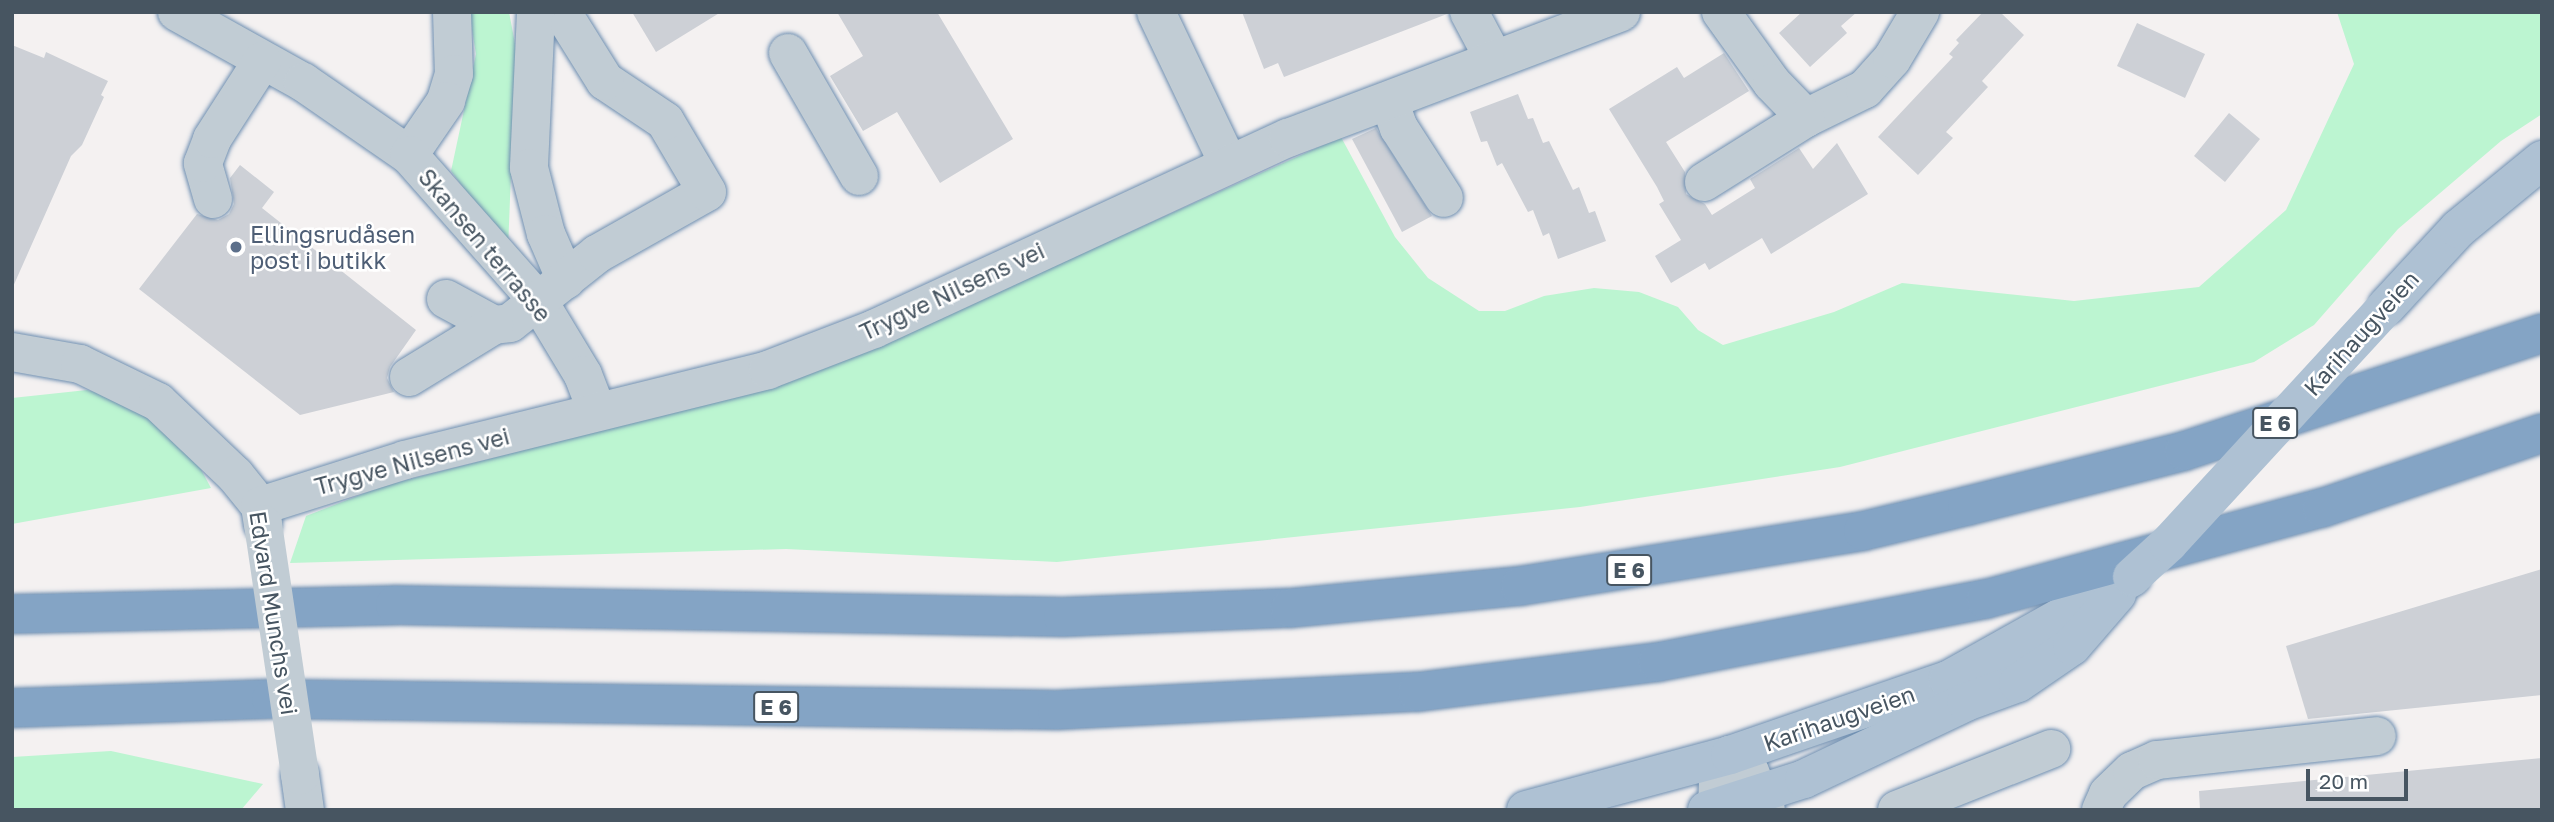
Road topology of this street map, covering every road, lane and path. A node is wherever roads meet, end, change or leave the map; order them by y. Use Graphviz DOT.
graph roads {
  1 [pos="177,12"];
  2 [pos="452,12"];
  3 [pos="1156,12"];
  4 [pos="1469,12"];
  5 [pos="1621,12"];
  6 [pos="1721,12"];
  7 [pos="1920,12"];
  8 [pos="553,19"];
  9 [pos="788,53"];
  10 [pos="1494,59"];
  11 [pos="262,61"];
  12 [pos="1389,101"];
  13 [pos="1806,118"];
  14 [pos="409,155"];
  15 [pos="2542,160"];
  16 [pos="1228,163"];
  17 [pos="859,176"];
  18 [pos="1704,182"];
  19 [pos="1444,198"];
  20 [pos="213,199"];
  21 [pos="553,291"];
  22 [pos="446,299"];
  23 [pos="494,325"];
  24 [pos="2542,333"];
  25 [pos="12,352"];
  26 [pos="409,377"];
  27 [pos="597,411"];
  28 [pos="2542,433"];
  29 [pos="262,515"];
  30 [pos="2132,577"];
  31 [pos="12,614"];
  32 [pos="12,708"];
  33 [pos="2377,736"];
  34 [pos="2051,749"];
  35 [pos="1730,755"];
  36 [pos="302,792"];
  37 [pos="1764,802"];
  38 [pos="1714,809"];
  39 [pos="1526,810"];
  40 [pos="1898,810"];
  41 [pos="2101,810"];
  1 -- 11 [label="street, Skansen terrasse"];
  2 -- 14 [label="street, Skansen terrasse"];
  3 -- 16 [label="street"];
  4 -- 10 [label="street"];
  5 -- 10 [label="street, Trygve Nilsens vei"];
  6 -- 13 [label="street"];
  7 -- 13 [label="street"];
  8 -- 21 [label="street"];
  8 -- 21 [label="street"];
  9 -- 17 [label="street"];
  10 -- 12 [label="street, Trygve Nilsens vei"];
  11 -- 14 [label="street, Skansen terrasse"];
  11 -- 20 [label="street"];
  12 -- 16 [label="street, Trygve Nilsens vei"];
  12 -- 19 [label="street"];
  13 -- 18 [label="street"];
  14 -- 21 [label="street, Skansen terrasse"];
  15 -- 30 [label="main road, Karihaugveien, bridge"];
  16 -- 27 [label="street, Trygve Nilsens vei"];
  21 -- 23 [label="street"];
  21 -- 27 [label="street, Skansen terrasse"];
  22 -- 23 [label="street"];
  23 -- 26 [label="street"];
  24 -- 31 [label="highway, E 6"];
  25 -- 29 [label="street, Edvard Munchs vei"];
  27 -- 29 [label="street, Trygve Nilsens vei"];
  28 -- 32 [label="highway, E 6"];
  29 -- 36 [label="street, Edvard Munchs vei, bridge"];
  30 -- 35 [label="main road, Karihaugveien"];
  30 -- 37 [label="main road, Karihaugveien"];
  33 -- 41 [label="street"];
  34 -- 40 [label="street"];
  35 -- 37 [label="street"];
  35 -- 38 [label="street"];
  35 -- 39 [label="main road, Karihaugveien"];
  37 -- 38 [label="main road, Karihaugveien"];
}
